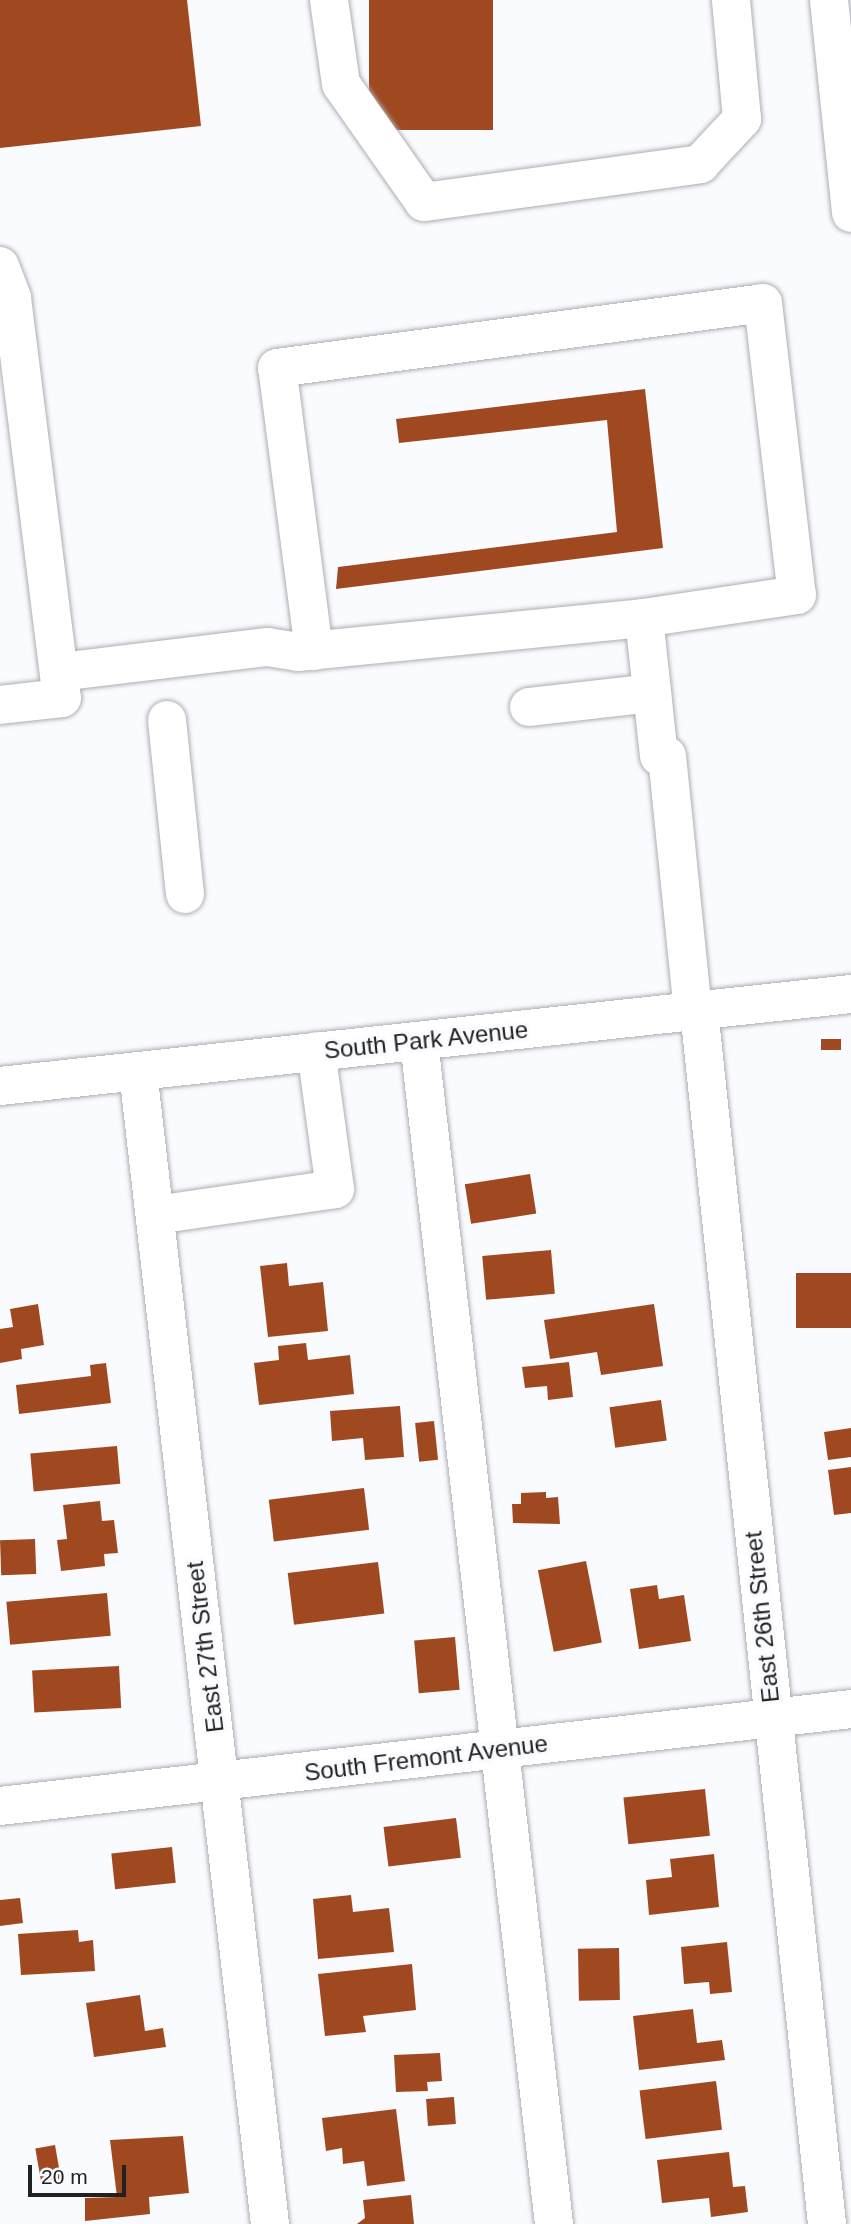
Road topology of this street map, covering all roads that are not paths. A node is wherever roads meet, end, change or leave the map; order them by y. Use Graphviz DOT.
graph roads {
  1 [pos="329,0"];
  2 [pos="731,0"];
  3 [pos="829,0"];
  4 [pos="851,213"];
  5 [pos="0,265"];
  6 [pos="14,429"];
  7 [pos="644,618"];
  8 [pos="314,651"];
  9 [pos="60,671"];
  10 [pos="652,693"];
  11 [pos="0,705"];
  12 [pos="529,707"];
  13 [pos="167,720"];
  14 [pos="185,894"];
  15 [pos="851,994"];
  16 [pos="696,1010"];
  17 [pos="419,1041"];
  18 [pos="316,1051"];
  19 [pos="138,1070"];
  20 [pos="0,1086"];
  21 [pos="155,1215"];
  22 [pos="851,1709"];
  23 [pos="772,1717"];
  24 [pos="499,1749"];
  25 [pos="220,1782"];
  26 [pos="0,1806"];
  27 [pos="270,2224"];
  28 [pos="554,2224"];
  29 [pos="827,2224"];
  1 -- 2 [label="street"];
  3 -- 4 [label="street"];
  5 -- 6 [label="street"];
  6 -- 9 [label="street"];
  7 -- 8 [label="street"];
  7 -- 8 [label="street"];
  7 -- 10 [label="street, East 26th Street"];
  8 -- 9 [label="street"];
  9 -- 11 [label="street"];
  10 -- 12 [label="street"];
  10 -- 16 [label="street, East 26th Street"];
  13 -- 14 [label="street"];
  15 -- 16 [label="street, South Park Avenue"];
  16 -- 17 [label="street, South Park Avenue"];
  16 -- 23 [label="street, East 26th Street"];
  17 -- 18 [label="street, South Park Avenue"];
  17 -- 24 [label="street"];
  18 -- 19 [label="street, South Park Avenue"];
  18 -- 21 [label="street"];
  19 -- 20 [label="street, South Park Avenue"];
  19 -- 21 [label="street, East 27th Street"];
  21 -- 25 [label="street, East 27th Street"];
  22 -- 23 [label="street, South Fremont Avenue"];
  23 -- 24 [label="street, South Fremont Avenue"];
  23 -- 29 [label="street, East 26th Street"];
  24 -- 25 [label="street, South Fremont Avenue"];
  24 -- 28 [label="street"];
  25 -- 26 [label="street, South Fremont Avenue"];
  25 -- 27 [label="street, East 27th Street"];
}
